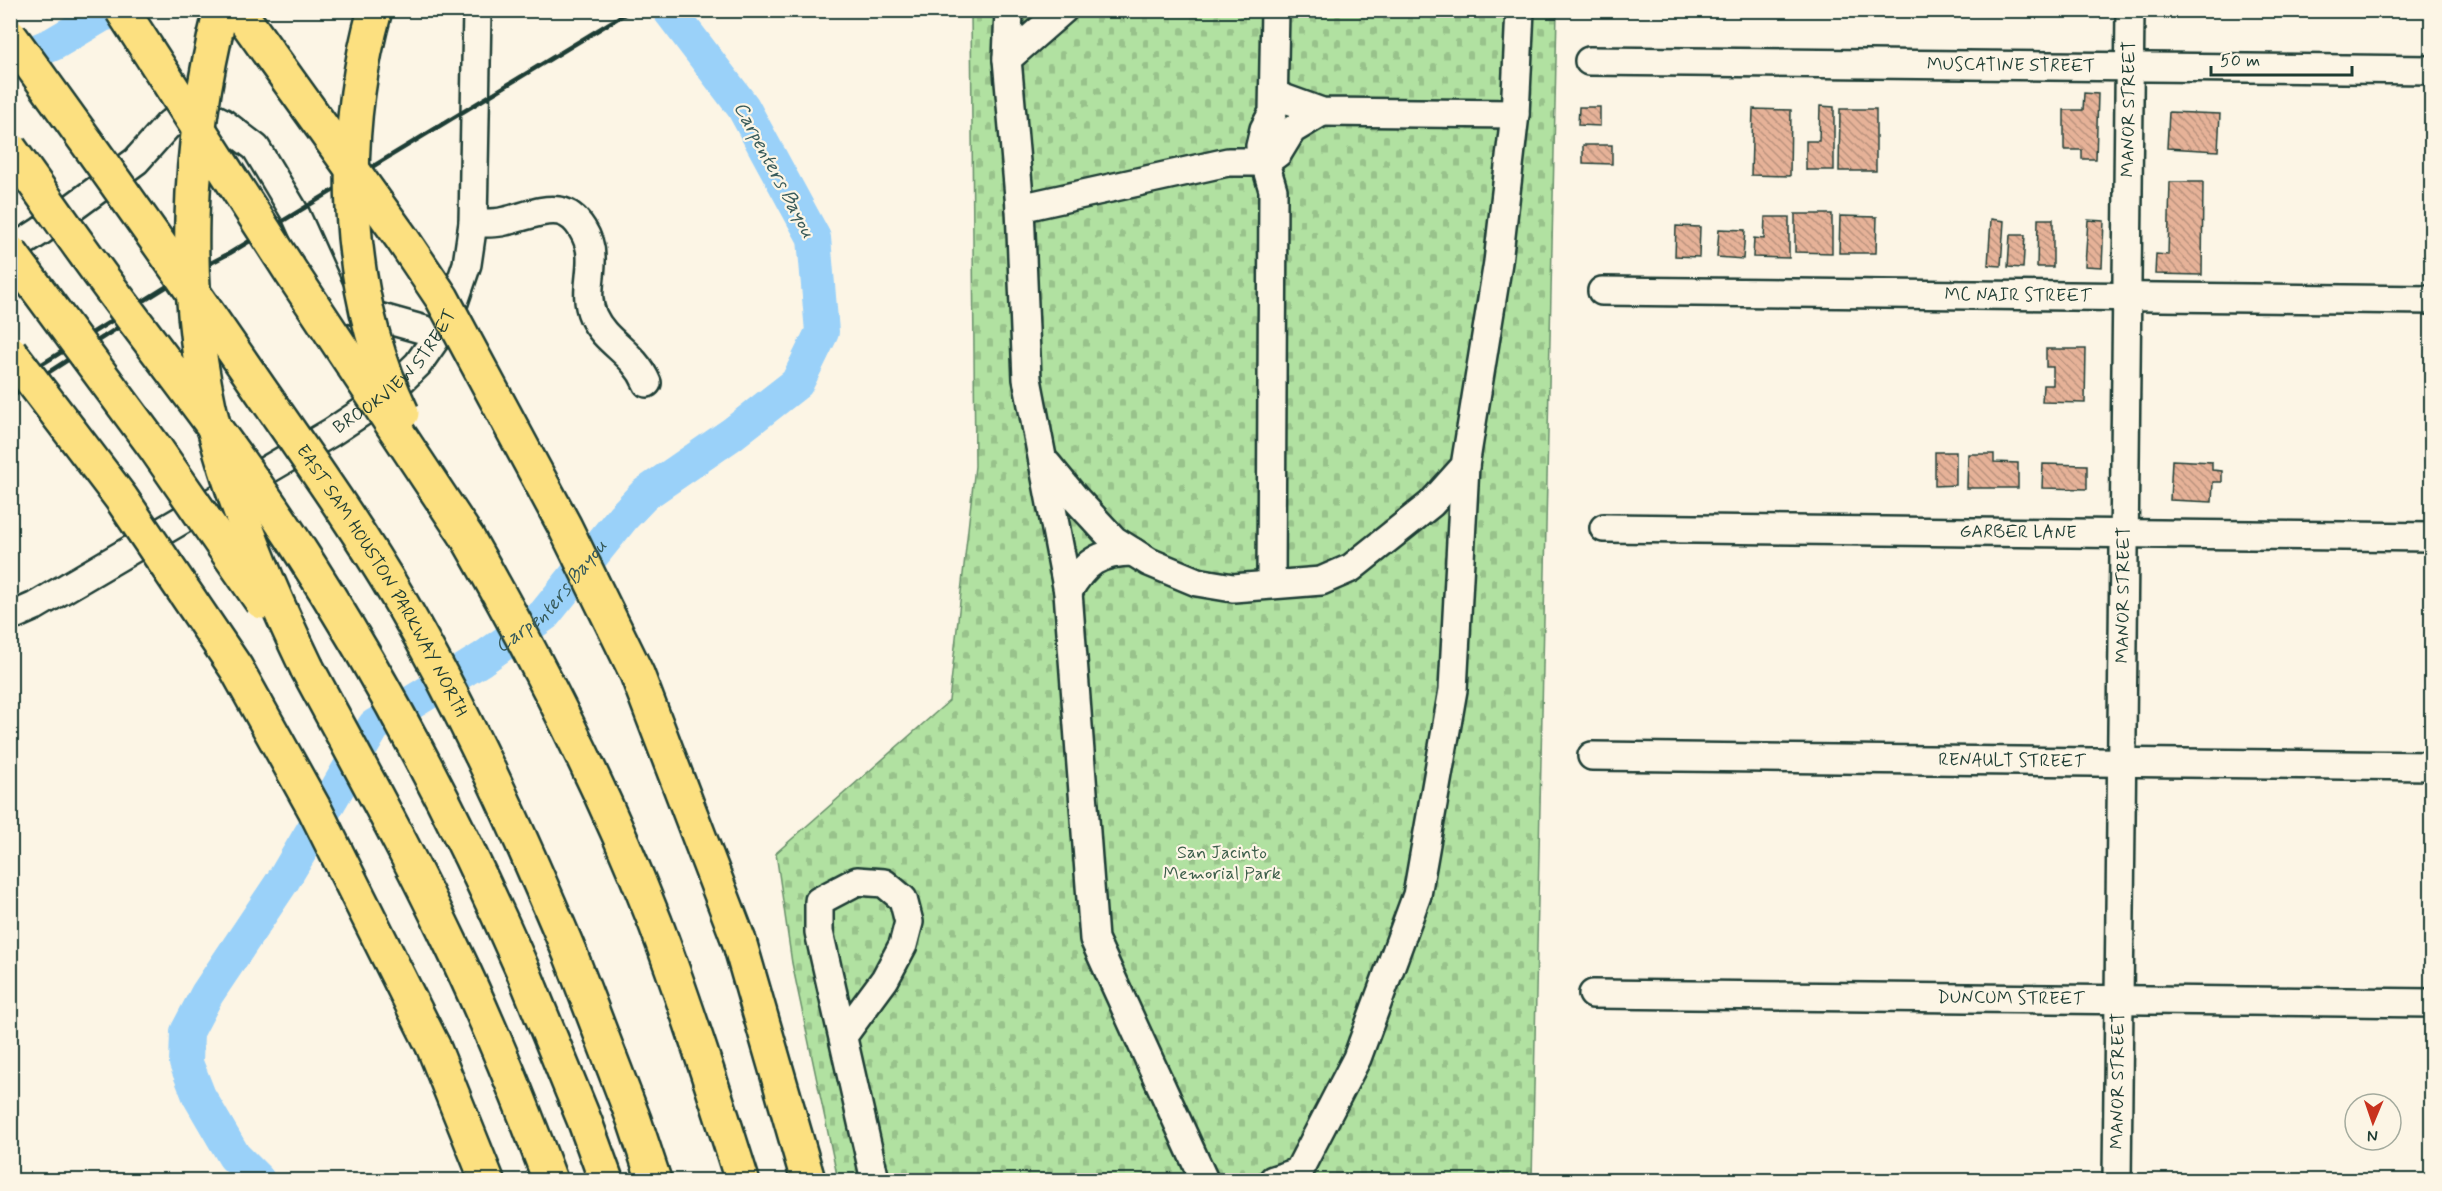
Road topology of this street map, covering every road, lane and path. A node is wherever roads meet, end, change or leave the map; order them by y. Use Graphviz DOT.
graph roads {
  1 [pos="122,10"];
  2 [pos="221,10"];
  3 [pos="238,10"];
  4 [pos="375,10"];
  5 [pos="477,10"];
  6 [pos="1009,10"];
  7 [pos="1063,10"];
  8 [pos="1275,10"];
  9 [pos="1520,10"];
  10 [pos="2130,10"];
  11 [pos="10,36"];
  12 [pos="1007,59"];
  13 [pos="1589,61"];
  14 [pos="2129,67"];
  15 [pos="2432,70"];
  16 [pos="1275,95"];
  17 [pos="1322,112"];
  18 [pos="1515,114"];
  19 [pos="10,149"];
  20 [pos="1266,162"];
  21 [pos="1020,208"];
  22 [pos="473,223"];
  23 [pos="10,252"];
  24 [pos="1602,291"];
  25 [pos="2127,296"];
  26 [pos="2432,300"];
  27 [pos="439,334"];
  28 [pos="10,352"];
  29 [pos="647,382"];
  30 [pos="1044,460"];
  31 [pos="1465,466"];
  32 [pos="1604,528"];
  33 [pos="2124,534"];
  34 [pos="467,537"];
  35 [pos="2432,537"];
  36 [pos="1133,552"];
  37 [pos="1271,583"];
  38 [pos="1068,592"];
  39 [pos="10,618"];
  40 [pos="307,668"];
  41 [pos="1592,756"];
  42 [pos="2121,763"];
  43 [pos="2432,766"];
  44 [pos="1593,994"];
  45 [pos="2119,1000"];
  46 [pos="2432,1003"];
  47 [pos="843,1036"];
  48 [pos="1292,1178"];
  49 [pos="487,1180"];
  50 [pos="550,1180"];
  51 [pos="606,1180"];
  52 [pos="654,1180"];
  53 [pos="742,1180"];
  54 [pos="808,1180"];
  55 [pos="875,1180"];
  56 [pos="1204,1180"];
  57 [pos="2117,1180"];
  1 -- 34 [label="main road, bridge"];
  2 -- 40 [label="main road, bridge"];
  3 -- 54 [label="main road, bridge"];
  4 -- 34 [label="main road, bridge"];
  5 -- 22 [label="street, BROOKVIEW STREET"];
  6 -- 12 [label="street"];
  7 -- 12 [label="street"];
  8 -- 16 [label="street"];
  9 -- 18 [label="street"];
  10 -- 14 [label="street, MANOR STREET"];
  11 -- 52 [label="main road, EAST SAM HOUSTON PARKWAY NORTH, bridge"];
  12 -- 21 [label="street"];
  13 -- 14 [label="street, MUSCATINE STREET"];
  14 -- 15 [label="street, MUSCATINE STREET"];
  14 -- 25 [label="street, MANOR STREET"];
  16 -- 17 [label="street"];
  16 -- 20 [label="street"];
  17 -- 18 [label="street"];
  17 -- 20 [label="street"];
  18 -- 31 [label="street"];
  19 -- 51 [label="main road, bridge"];
  20 -- 21 [label="street"];
  20 -- 37 [label="street"];
  21 -- 30 [label="street"];
  22 -- 27 [label="street, BROOKVIEW STREET"];
  22 -- 29 [label="street"];
  23 -- 27 [label="street"];
  23 -- 40 [label="main road, bridge"];
  24 -- 25 [label="street, MC NAIR STREET"];
  25 -- 26 [label="street, MC NAIR STREET"];
  25 -- 33 [label="street, MANOR STREET"];
  27 -- 39 [label="street, BROOKVIEW STREET"];
  28 -- 49 [label="main road, bridge"];
  30 -- 36 [label="street"];
  30 -- 38 [label="street"];
  31 -- 37 [label="street"];
  31 -- 48 [label="street"];
  32 -- 33 [label="street, GARBER LANE"];
  33 -- 35 [label="street, GARBER LANE"];
  33 -- 42 [label="street, MANOR STREET"];
  34 -- 53 [label="main road"];
  36 -- 37 [label="street"];
  36 -- 38 [label="street"];
  38 -- 56 [label="street"];
  40 -- 50 [label="main road"];
  41 -- 42 [label="street, RENAULT STREET"];
  42 -- 43 [label="street, RENAULT STREET"];
  42 -- 45 [label="street, MANOR STREET"];
  44 -- 45 [label="street, DUNCUM STREET"];
  45 -- 46 [label="street, DUNCUM STREET"];
  45 -- 57 [label="street, MANOR STREET"];
  47 -- 47 [label="street"];
  47 -- 55 [label="street"];
}
